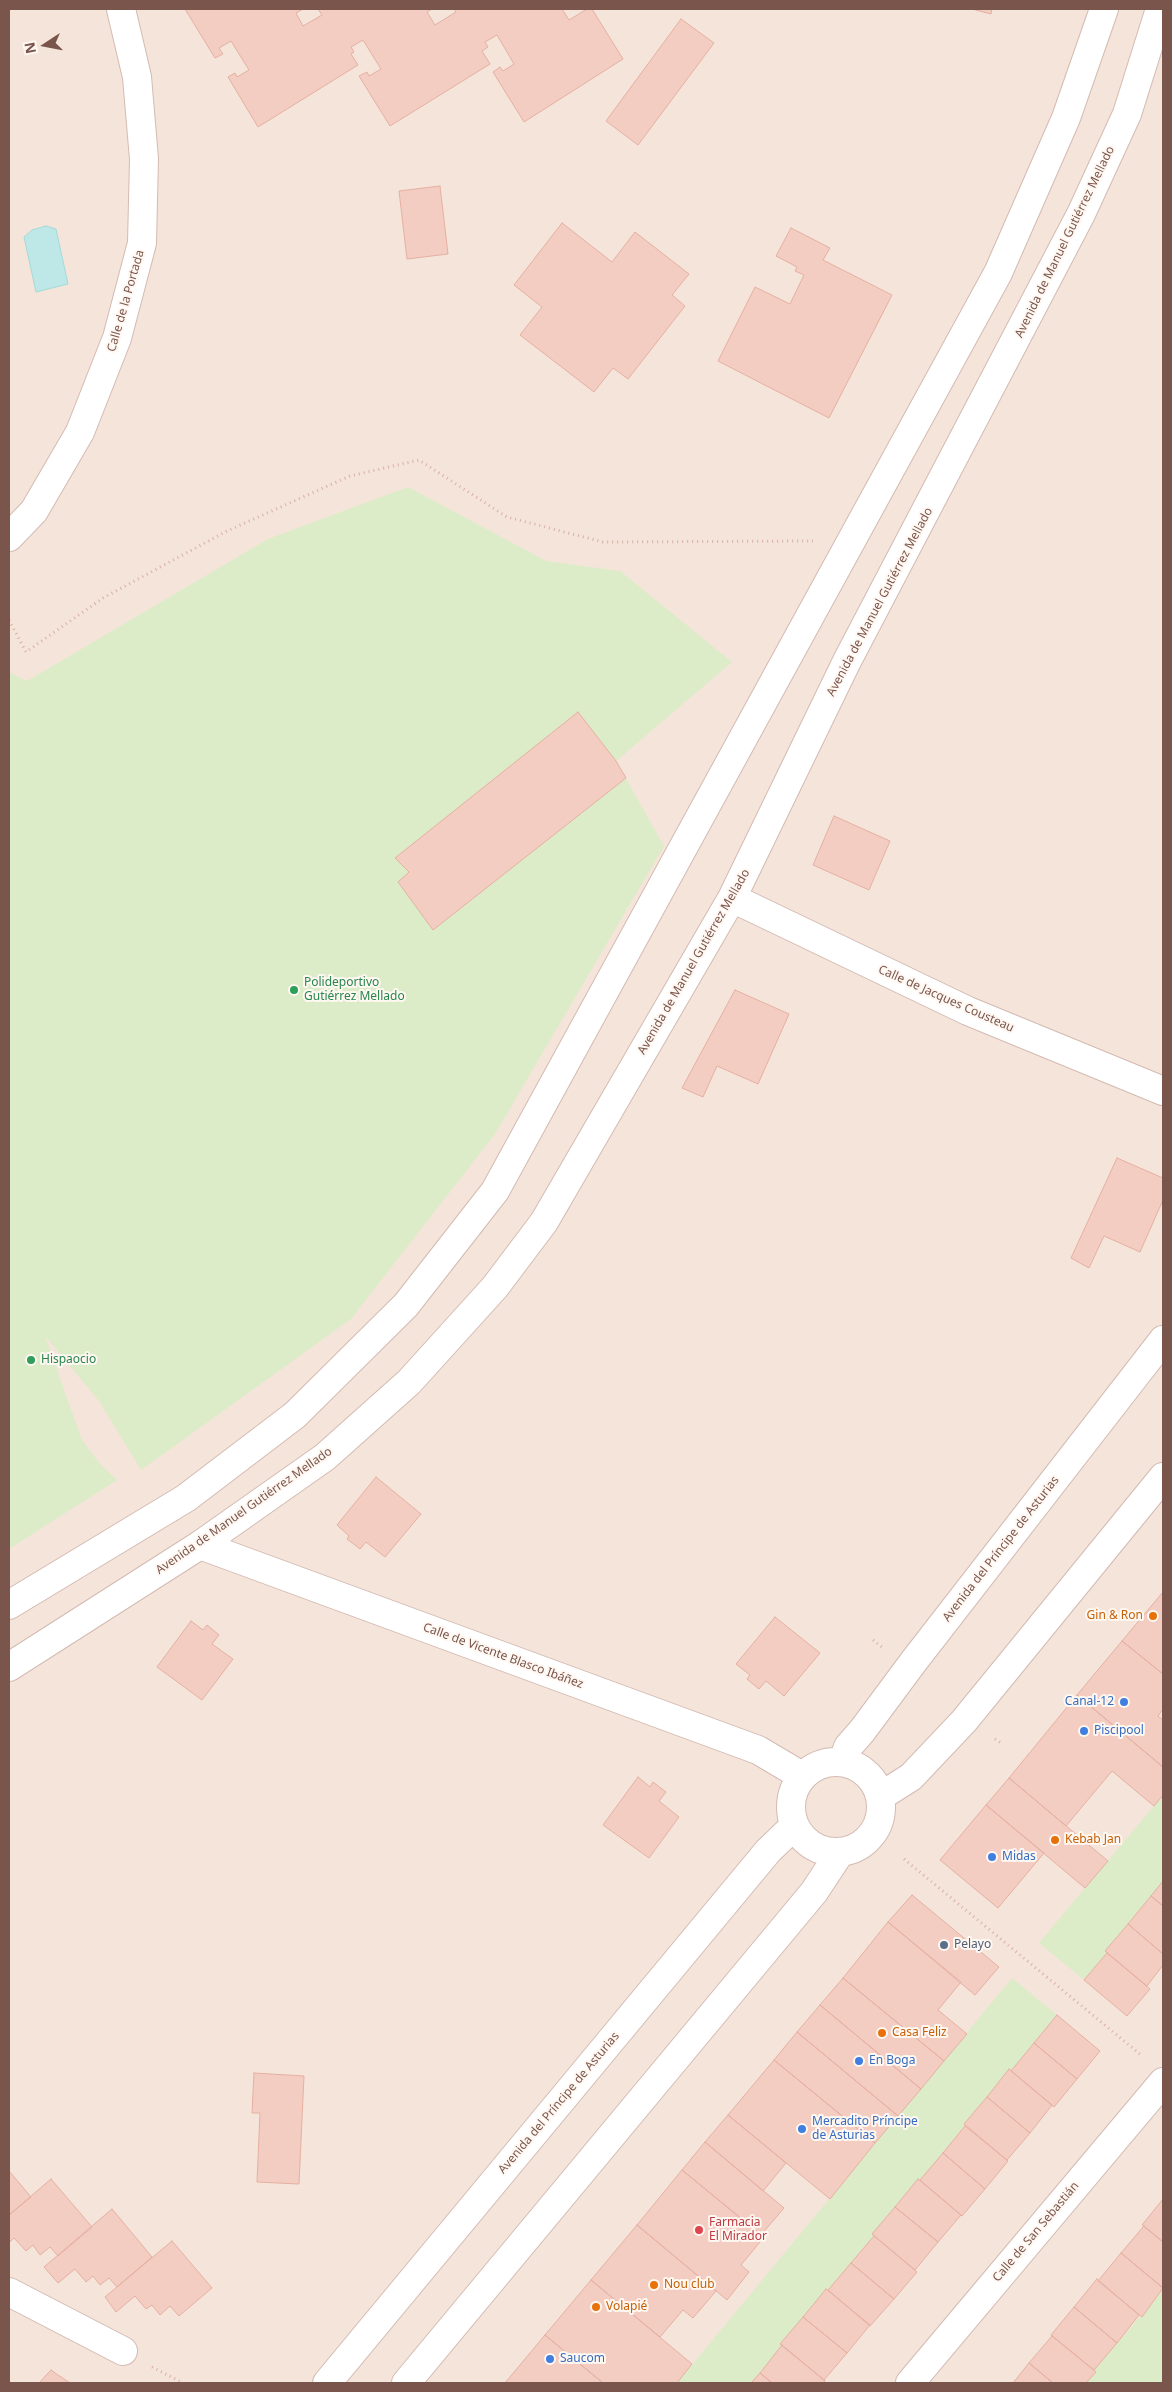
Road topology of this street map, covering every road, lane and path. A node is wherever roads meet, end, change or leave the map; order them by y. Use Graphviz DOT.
graph roads {
  1 [pos="121,9"];
  2 [pos="1104,9"];
  3 [pos="1160,9"];
  4 [pos="9,537"];
  5 [pos="808,550"];
  6 [pos="9,620"];
  7 [pos="732,898"];
  8 [pos="1163,1091"];
  9 [pos="1163,1340"];
  10 [pos="1163,1477"];
  11 [pos="200,1545"];
  12 [pos="9,1605"];
  13 [pos="9,1667"];
  14 [pos="994,1739"];
  15 [pos="1001,1743"];
  16 [pos="843,1761"];
  17 [pos="802,1776"];
  18 [pos="882,1796"];
  19 [pos="794,1826"];
  20 [pos="839,1854"];
  21 [pos="904,1859"];
  22 [pos="1144,2057"];
  23 [pos="1163,2082"];
  24 [pos="11,2297"];
  25 [pos="123,2351"];
  26 [pos="327,2383"];
  27 [pos="406,2383"];
  28 [pos="910,2383"];
  1 -- 4 [label="street, Calle de la Portada"];
  2 -- 12 [label="street"];
  3 -- 7 [label="street, Avenida de Manuel Gutiérrez Mellado"];
  5 -- 6 [label="path"];
  7 -- 8 [label="street, Calle de Jacques Cousteau"];
  7 -- 11 [label="street, Avenida de Manuel Gutiérrez Mellado"];
  9 -- 16 [label="street, Avenida del Príncipe de Asturias"];
  10 -- 18 [label="street"];
  11 -- 13 [label="street, Avenida de Manuel Gutiérrez Mellado"];
  11 -- 17 [label="street, Calle de Vicente Blasco Ibáñez"];
  14 -- 15 [label="path"];
  16 -- 17 [label="street"];
  16 -- 18 [label="street"];
  17 -- 19 [label="street"];
  18 -- 20 [label="street"];
  19 -- 20 [label="street"];
  19 -- 26 [label="street, Avenida del Príncipe de Asturias"];
  20 -- 27 [label="street"];
  21 -- 22 [label="path"];
  23 -- 28 [label="street, Calle de San Sebastián"];
  24 -- 25 [label="street"];
}
